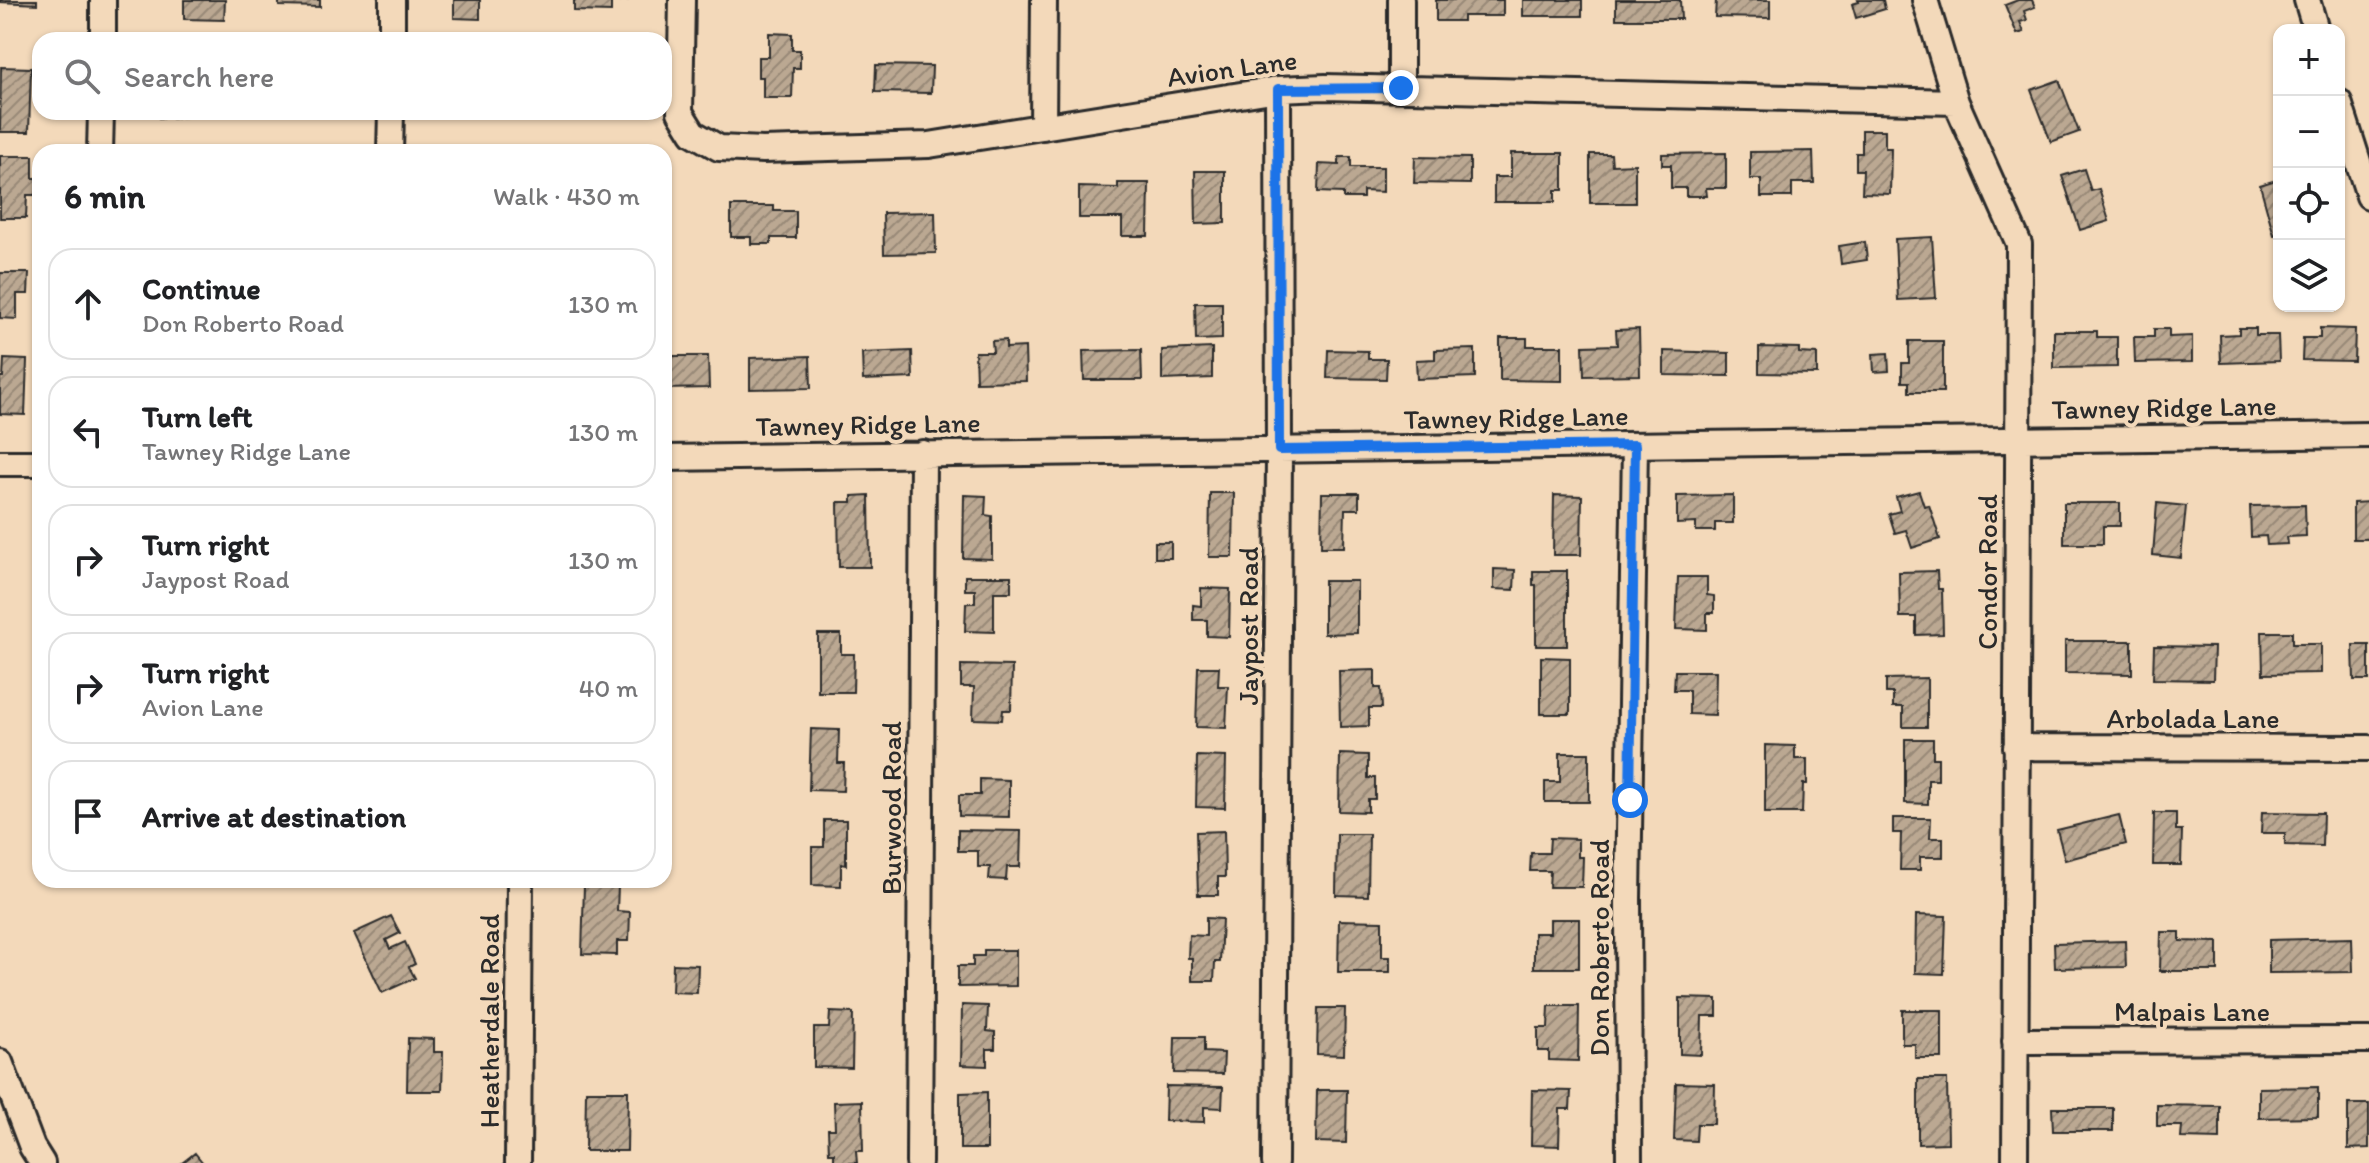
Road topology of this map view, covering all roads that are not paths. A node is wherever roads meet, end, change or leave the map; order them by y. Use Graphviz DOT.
graph roads {
  1 [pos="103,0"];
  2 [pos="392,0"];
  3 [pos="682,0"];
  4 [pos="1044,0"];
  5 [pos="1401,0"];
  6 [pos="1925,0"];
  7 [pos="2307,0"];
  8 [pos="2314,24"];
  9 [pos="103,32"];
  10 [pos="392,32"];
  11 [pos="1401,88"];
  12 [pos="1278,89"];
  13 [pos="1956,102"];
  14 [pos="101,120"];
  15 [pos="391,120"];
  16 [pos="2345,121"];
  17 [pos="1043,127"];
  18 [pos="100,144"];
  19 [pos="390,144"];
  20 [pos="2369,196"];
  21 [pos="2369,435"];
  22 [pos="2017,438"];
  23 [pos="1635,445"];
  24 [pos="1279,450"];
  25 [pos="923,453"];
  26 [pos="672,458"];
  27 [pos="0,463"];
  28 [pos="32,463"];
  29 [pos="2016,747"];
  30 [pos="2369,748"];
  31 [pos="520,888"];
  32 [pos="2369,1040"];
  33 [pos="2015,1041"];
  34 [pos="0,1062"];
  35 [pos="42,1163"];
  36 [pos="518,1163"];
  37 [pos="919,1163"];
  38 [pos="1275,1163"];
  39 [pos="1629,1163"];
  40 [pos="2015,1163"];
  1 -- 9 [label="street"];
  2 -- 10 [label="street"];
  3 -- 17 [label="street, Avion Lane"];
  4 -- 17 [label="street"];
  5 -- 11 [label="street"];
  6 -- 13 [label="street, Condor Road"];
  7 -- 8 [label="street"];
  11 -- 12 [label="street, Avion Lane"];
  11 -- 13 [label="street, Avion Lane"];
  12 -- 17 [label="street, Avion Lane"];
  12 -- 24 [label="street, Jaypost Road"];
  13 -- 22 [label="street, Condor Road"];
  14 -- 18 [label="street"];
  15 -- 19 [label="street"];
  16 -- 20 [label="street"];
  21 -- 22 [label="street, Tawney Ridge Lane"];
  22 -- 23 [label="street, Tawney Ridge Lane"];
  22 -- 29 [label="street, Condor Road"];
  23 -- 24 [label="street, Tawney Ridge Lane"];
  23 -- 39 [label="street, Don Roberto Road"];
  24 -- 25 [label="street, Tawney Ridge Lane"];
  24 -- 38 [label="street, Jaypost Road"];
  25 -- 26 [label="street, Tawney Ridge Lane"];
  25 -- 37 [label="street, Burwood Road"];
  27 -- 28 [label="street"];
  29 -- 30 [label="street, Arbolada Lane"];
  29 -- 33 [label="street, Condor Road"];
  31 -- 36 [label="street, Heatherdale Road"];
  32 -- 33 [label="street, Malpais Lane"];
  33 -- 40 [label="street, Condor Road"];
  34 -- 35 [label="street"];
}
